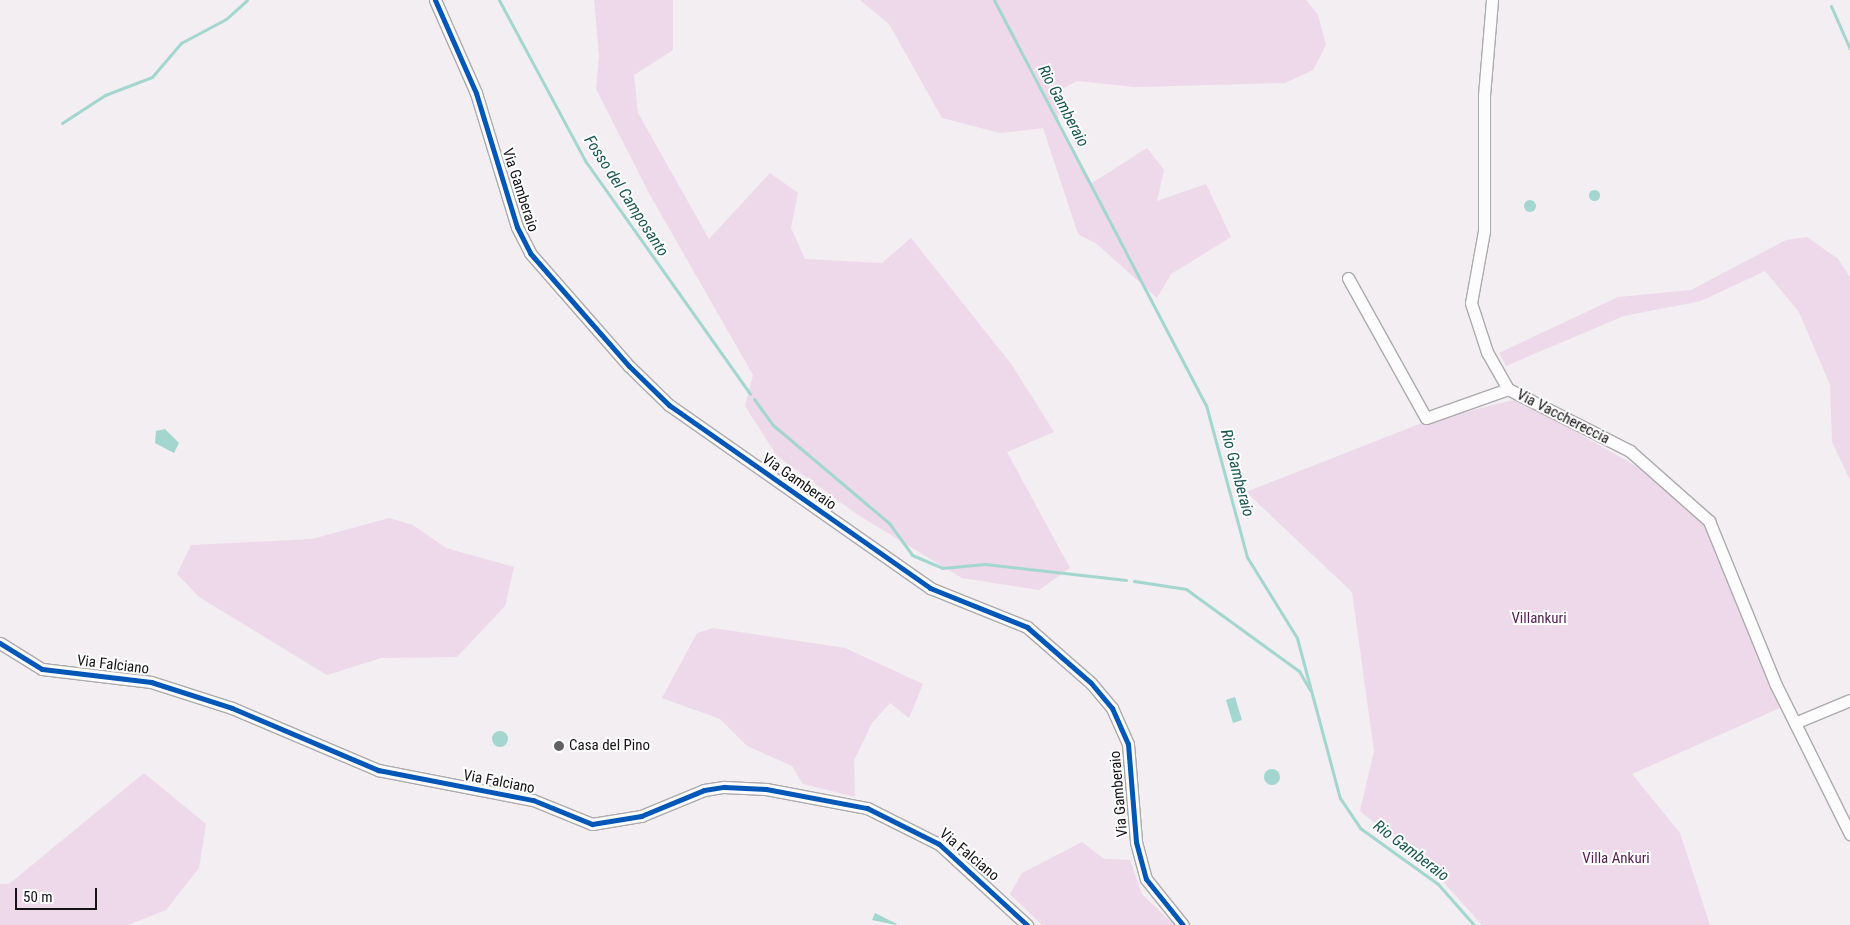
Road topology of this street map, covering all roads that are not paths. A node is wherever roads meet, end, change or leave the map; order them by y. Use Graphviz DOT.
graph roads {
  1 [pos="435,0"];
  2 [pos="1492,0"];
  3 [pos="1348,278"];
  4 [pos="1508,389"];
  5 [pos="0,643"];
  6 [pos="1850,700"];
  7 [pos="1798,722"];
  8 [pos="1850,834"];
  9 [pos="1027,925"];
  10 [pos="1183,925"];
  1 -- 10 [label="street, Via Gamberaio"];
  2 -- 4 [label="street, Via Vacchereccia"];
  3 -- 4 [label="street"];
  4 -- 7 [label="street, Via Vacchereccia"];
  5 -- 9 [label="street, Via Falciano"];
  6 -- 7 [label="street"];
  7 -- 8 [label="street, Via Vacchereccia"];
}
